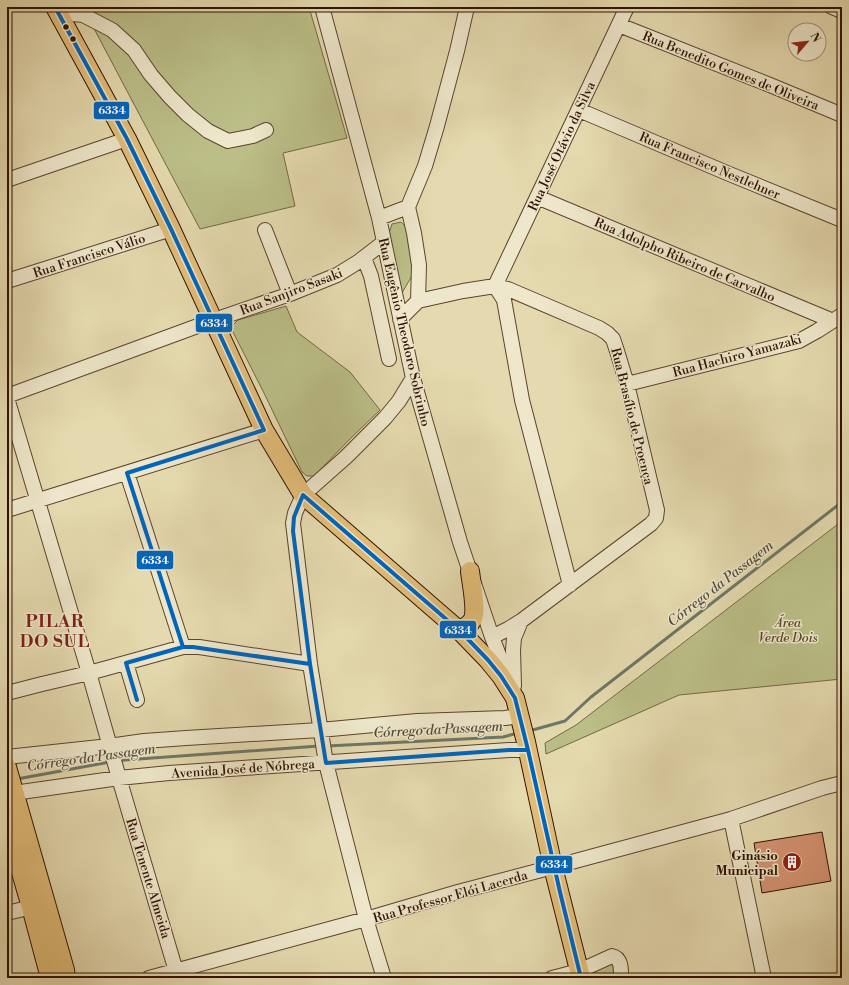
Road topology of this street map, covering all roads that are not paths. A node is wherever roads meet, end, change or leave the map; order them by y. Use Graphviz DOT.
graph roads {
  1 [pos="322,7"];
  2 [pos="467,7"];
  3 [pos="627,7"];
  4 [pos="832,7"];
  5 [pos="57,11"];
  6 [pos="842,11"];
  7 [pos="619,25"];
  8 [pos="579,110"];
  9 [pos="842,115"];
  10 [pos="266,130"];
  11 [pos="127,139"];
  12 [pos="7,180"];
  13 [pos="537,197"];
  14 [pos="408,207"];
  15 [pos="379,218"];
  16 [pos="842,220"];
  17 [pos="171,229"];
  18 [pos="265,230"];
  19 [pos="384,242"];
  20 [pos="364,258"];
  21 [pos="7,281"];
  22 [pos="495,286"];
  23 [pos="290,294"];
  24 [pos="418,301"];
  25 [pos="837,318"];
  26 [pos="400,319"];
  27 [pos="214,320"];
  28 [pos="389,359"];
  29 [pos="413,378"];
  30 [pos="627,384"];
  31 [pos="7,397"];
  32 [pos="264,430"];
  33 [pos="127,473"];
  34 [pos="303,495"];
  35 [pos="37,502"];
  36 [pos="7,510"];
  37 [pos="470,571"];
  38 [pos="570,585"];
  39 [pos="521,621"];
  40 [pos="458,630"];
  41 [pos="492,637"];
  42 [pos="183,648"];
  43 [pos="126,663"];
  44 [pos="310,664"];
  45 [pos="88,673"];
  46 [pos="7,693"];
  47 [pos="515,698"];
  48 [pos="137,700"];
  49 [pos="520,719"];
  50 [pos="321,734"];
  51 [pos="527,746"];
  52 [pos="110,749"];
  53 [pos="326,759"];
  54 [pos="118,775"];
  55 [pos="9,778"];
  56 [pos="842,783"];
  57 [pos="731,819"];
  58 [pos="7,824"];
  59 [pos="554,867"];
  60 [pos="39,905"];
  61 [pos="7,913"];
  62 [pos="366,919"];
  63 [pos="580,974"];
  64 [pos="178,975"];
  65 [pos="50,978"];
  66 [pos="66,978"];
  67 [pos="149,978"];
  68 [pos="384,978"];
  69 [pos="552,978"];
  70 [pos="621,978"];
  71 [pos="764,978"];
  1 -- 15 [label="street, Rua Eugênio Theodoro Sobrinho"];
  2 -- 14 [label="street"];
  3 -- 7 [label="street, Rua José Otávio da Silva"];
  4 -- 6 [label="street"];
  5 -- 10 [label="street"];
  5 -- 11 [label="main road"];
  7 -- 8 [label="street, Rua José Otávio da Silva"];
  7 -- 9 [label="street, Rua Benedito Gomes de Oliveira"];
  8 -- 13 [label="street, Rua José Otávio da Silva"];
  8 -- 16 [label="street, Rua Francisco Nestlehner"];
  11 -- 12 [label="street"];
  11 -- 17 [label="main road"];
  13 -- 22 [label="street, Rua José Otávio da Silva"];
  13 -- 25 [label="street, Rua Adolpho Ribeiro de Carvalho"];
  14 -- 15 [label="street"];
  14 -- 24 [label="street"];
  15 -- 19 [label="street, Rua Eugênio Theodoro Sobrinho"];
  17 -- 21 [label="street, Rua Francisco Válio"];
  17 -- 27 [label="main road"];
  18 -- 23 [label="street"];
  19 -- 20 [label="street, Rua Sanjiro Sasaki"];
  19 -- 26 [label="street, Rua Eugênio Theodoro Sobrinho"];
  20 -- 23 [label="street, Rua Sanjiro Sasaki"];
  20 -- 28 [label="street"];
  22 -- 24 [label="street, Rua Brasílio de Proença"];
  22 -- 30 [label="street, Rua Brasílio de Proença"];
  22 -- 38 [label="street"];
  23 -- 27 [label="street, Rua Sanjiro Sasaki"];
  24 -- 26 [label="street"];
  25 -- 30 [label="street, Rua Hachiro Yamazaki"];
  26 -- 29 [label="street, Rua Eugênio Theodoro Sobrinho"];
  27 -- 31 [label="street, Rua Sanjiro Sasaki"];
  27 -- 32 [label="main road"];
  29 -- 34 [label="street"];
  29 -- 37 [label="street, Rua Eugênio Theodoro Sobrinho"];
  30 -- 38 [label="street, Rua Brasílio de Proença"];
  31 -- 35 [label="street, Rua Tenente Almeida"];
  32 -- 33 [label="street"];
  32 -- 34 [label="main road"];
  33 -- 35 [label="street"];
  33 -- 42 [label="street"];
  34 -- 40 [label="main road"];
  34 -- 44 [label="street"];
  35 -- 36 [label="street"];
  35 -- 45 [label="street, Rua Tenente Almeida"];
  37 -- 40 [label="main road"];
  37 -- 41 [label="street, Rua Eugênio Theodoro Sobrinho"];
  38 -- 39 [label="street"];
  39 -- 41 [label="street"];
  39 -- 47 [label="street"];
  40 -- 47 [label="main road"];
  41 -- 47 [label="street, Rua Eugênio Theodoro Sobrinho"];
  42 -- 43 [label="street"];
  42 -- 44 [label="street"];
  43 -- 45 [label="street"];
  43 -- 48 [label="street"];
  44 -- 50 [label="street"];
  45 -- 46 [label="street"];
  45 -- 52 [label="street, Rua Tenente Almeida"];
  47 -- 49 [label="main road"];
  49 -- 50 [label="street"];
  49 -- 51 [label="main road"];
  50 -- 52 [label="street"];
  50 -- 53 [label="street"];
  51 -- 53 [label="street, Avenida José de Nóbrega"];
  51 -- 59 [label="main road"];
  52 -- 54 [label="street, Rua Tenente Almeida"];
  52 -- 55 [label="street"];
  53 -- 54 [label="street, Avenida José de Nóbrega"];
  53 -- 62 [label="street"];
  54 -- 55 [label="street, Avenida José de Nóbrega"];
  54 -- 64 [label="street, Rua Tenente Almeida"];
  55 -- 60 [label="main road"];
  56 -- 57 [label="street, Rua Professor Elói Lacerda"];
  57 -- 59 [label="street, Rua Professor Elói Lacerda"];
  57 -- 71 [label="street"];
  58 -- 60 [label="main road"];
  59 -- 62 [label="street, Rua Professor Elói Lacerda"];
  59 -- 63 [label="main road"];
  60 -- 61 [label="street"];
  60 -- 65 [label="main road"];
  60 -- 66 [label="main road"];
  62 -- 64 [label="street, Rua Professor Elói Lacerda"];
  62 -- 68 [label="street"];
  63 -- 69 [label="street"];
  63 -- 70 [label="street"];
  64 -- 67 [label="street, Rua Professor Elói Lacerda"];
}
